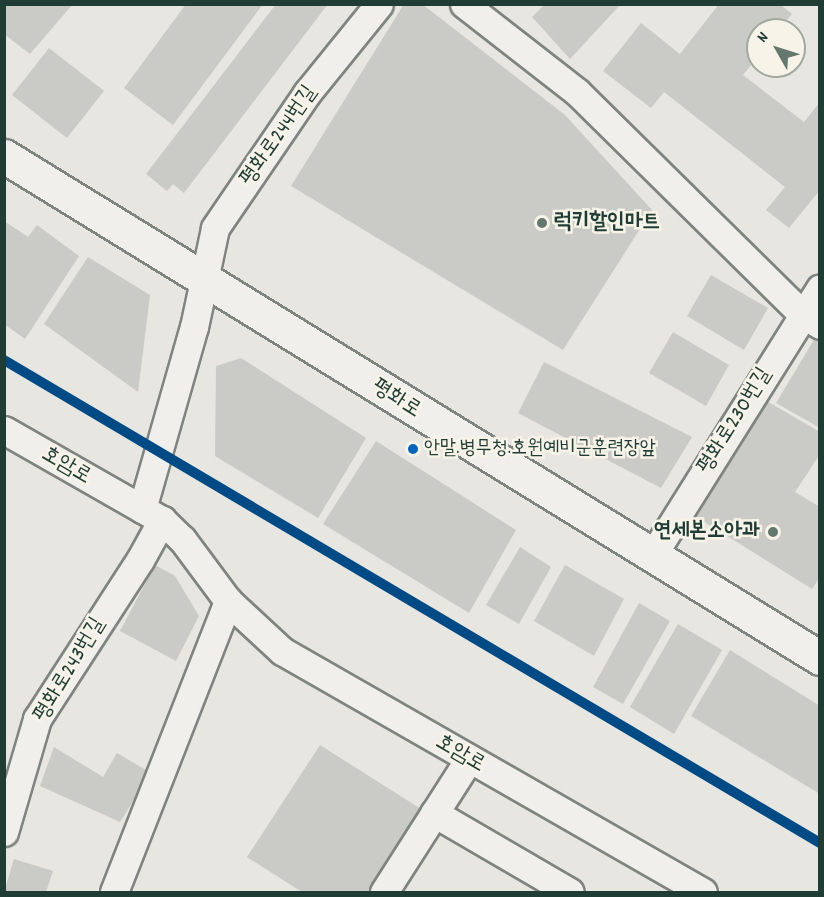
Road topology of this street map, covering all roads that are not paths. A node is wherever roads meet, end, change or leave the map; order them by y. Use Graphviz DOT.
graph roads {
  1 [pos="379,4"];
  2 [pos="464,4"];
  3 [pos="4,156"];
  4 [pos="206,280"];
  5 [pos="819,288"];
  6 [pos="811,320"];
  7 [pos="4,430"];
  8 [pos="152,514"];
  9 [pos="652,556"];
  10 [pos="228,601"];
  11 [pos="819,658"];
  12 [pos="469,759"];
  13 [pos="434,813"];
  14 [pos="4,831"];
  15 [pos="114,892"];
  16 [pos="384,892"];
  17 [pos="570,892"];
  18 [pos="703,892"];
  1 -- 4 [label="street, 평화로244번길"];
  2 -- 6 [label="street"];
  3 -- 4 [label="main road, 평화로"];
  4 -- 8 [label="street, 평화로243번길"];
  4 -- 9 [label="main road, 평화로"];
  5 -- 6 [label="street, 평화로230번길"];
  6 -- 9 [label="street, 평화로230번길"];
  7 -- 8 [label="street, 호암로"];
  8 -- 10 [label="street, 호암로"];
  8 -- 14 [label="street, 평화로243번길"];
  9 -- 11 [label="main road, 평화로"];
  10 -- 12 [label="street, 호암로"];
  10 -- 15 [label="street"];
  12 -- 13 [label="street"];
  12 -- 18 [label="street, 호암로"];
  13 -- 16 [label="street"];
  13 -- 17 [label="street"];
}
